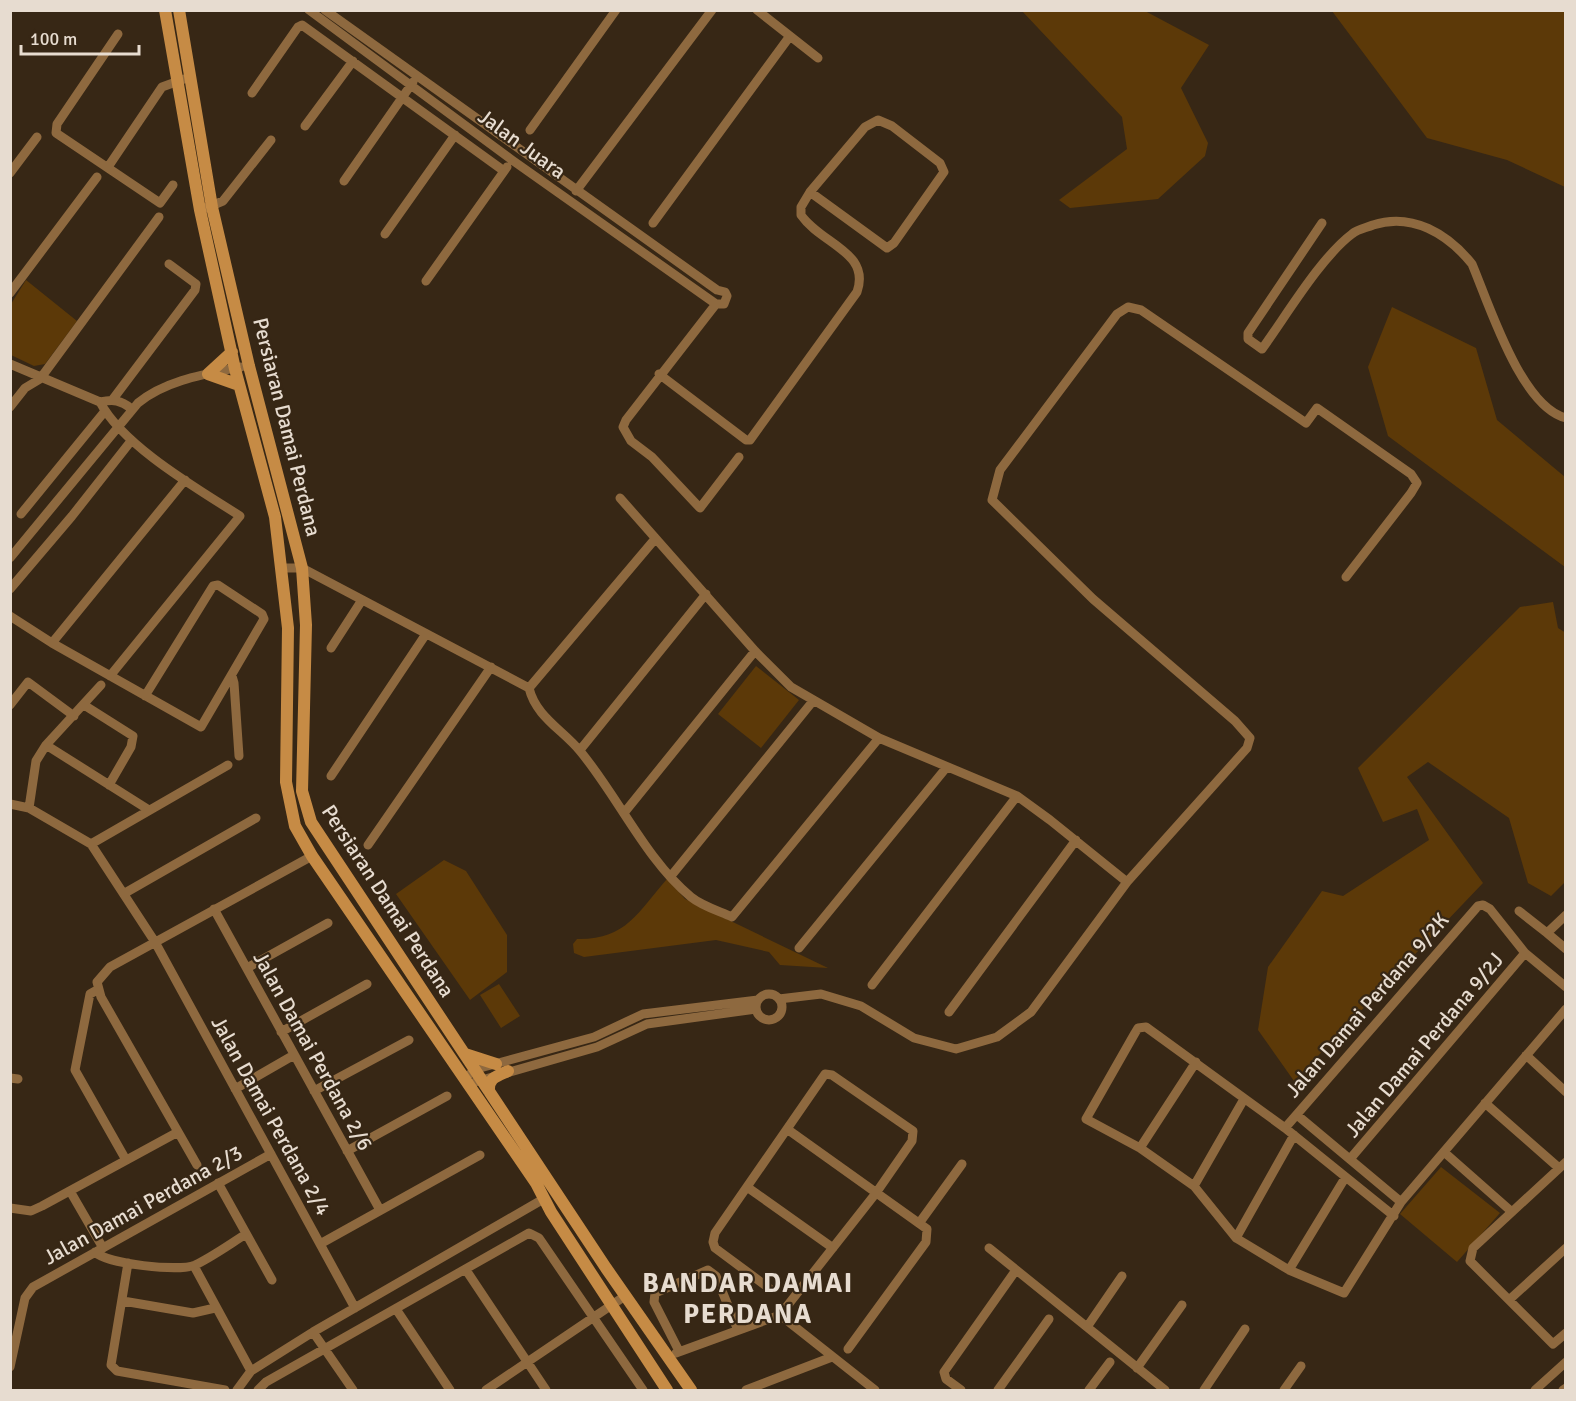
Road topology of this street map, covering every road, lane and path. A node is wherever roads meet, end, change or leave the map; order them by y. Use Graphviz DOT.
graph roads {
  1 [pos="165,10"];
  2 [pos="179,10"];
  3 [pos="309,10"];
  4 [pos="616,10"];
  5 [pos="712,10"];
  6 [pos="756,10"];
  7 [pos="328,14"];
  8 [pos="118,34"];
  9 [pos="790,36"];
  10 [pos="818,58"];
  11 [pos="353,61"];
  12 [pos="192,78"];
  13 [pos="177,81"];
  14 [pos="413,81"];
  15 [pos="252,93"];
  16 [pos="402,97"];
  17 [pos="305,126"];
  18 [pos="530,130"];
  19 [pos="455,135"];
  20 [pos="36,137"];
  21 [pos="272,140"];
  22 [pos="512,160"];
  23 [pos="108,167"];
  24 [pos="504,171"];
  25 [pos="10,173"];
  26 [pos="97,177"];
  27 [pos="344,181"];
  28 [pos="173,185"];
  29 [pos="576,191"];
  30 [pos="810,192"];
  31 [pos="206,208"];
  32 [pos="159,216"];
  33 [pos="653,223"];
  34 [pos="1322,223"];
  35 [pos="385,234"];
  36 [pos="169,264"];
  37 [pos="426,281"];
  38 [pos="10,293"];
  39 [pos="716,304"];
  40 [pos="231,352"];
  41 [pos="10,364"];
  42 [pos="249,366"];
  43 [pos="235,369"];
  44 [pos="208,374"];
  45 [pos="659,374"];
  46 [pos="40,379"];
  47 [pos="240,385"];
  48 [pos="113,399"];
  49 [pos="102,406"];
  50 [pos="10,407"];
  51 [pos="132,409"];
  52 [pos="1566,418"];
  53 [pos="118,426"];
  54 [pos="131,441"];
  55 [pos="739,458"];
  56 [pos="185,480"];
  57 [pos="620,498"];
  58 [pos="21,514"];
  59 [pos="655,539"];
  60 [pos="10,558"];
  61 [pos="282,568"];
  62 [pos="302,568"];
  63 [pos="1346,577"];
  64 [pos="10,589"];
  65 [pos="706,594"];
  66 [pos="362,600"];
  67 [pos="10,616"];
  68 [pos="426,634"];
  69 [pos="52,644"];
  70 [pos="331,648"];
  71 [pos="755,651"];
  72 [pos="491,667"];
  73 [pos="110,676"];
  74 [pos="232,676"];
  75 [pos="101,685"];
  76 [pos="529,688"];
  77 [pos="145,696"];
  78 [pos="813,701"];
  79 [pos="10,705"];
  80 [pos="84,705"];
  81 [pos="74,716"];
  82 [pos="879,738"];
  83 [pos="46,745"];
  84 [pos="580,750"];
  85 [pos="239,756"];
  86 [pos="228,765"];
  87 [pos="286,767"];
  88 [pos="946,768"];
  89 [pos="302,771"];
  90 [pos="332,776"];
  91 [pos="109,785"];
  92 [pos="1017,796"];
  93 [pos="10,804"];
  94 [pos="29,808"];
  95 [pos="149,810"];
  96 [pos="624,813"];
  97 [pos="256,818"];
  98 [pos="1076,840"];
  99 [pos="91,843"];
  100 [pos="368,845"];
  101 [pos="312,856"];
  102 [pos="671,876"];
  103 [pos="1127,882"];
  104 [pos="124,893"];
  105 [pos="214,909"];
  106 [pos="1519,911"];
  107 [pos="1566,915"];
  108 [pos="328,923"];
  109 [pos="1547,933"];
  110 [pos="155,942"];
  111 [pos="799,948"];
  112 [pos="1566,949"];
  113 [pos="1525,953"];
  114 [pos="247,968"];
  115 [pos="368,984"];
  116 [pos="872,984"];
  117 [pos="97,986"];
  118 [pos="1566,987"];
  119 [pos="778,999"];
  120 [pos="792,999"];
  121 [pos="757,1004"];
  122 [pos="781,1009"];
  123 [pos="1566,1009"];
  124 [pos="949,1012"];
  125 [pos="281,1032"];
  126 [pos="409,1040"];
  127 [pos="464,1053"];
  128 [pos="1526,1054"];
  129 [pos="294,1055"];
  130 [pos="1196,1062"];
  131 [pos="496,1064"];
  132 [pos="508,1071"];
  133 [pos="470,1075"];
  134 [pos="235,1089"];
  135 [pos="314,1091"];
  136 [pos="489,1092"];
  137 [pos="1566,1092"];
  138 [pos="447,1096"];
  139 [pos="1244,1099"];
  140 [pos="1485,1103"];
  141 [pos="1297,1115"];
  142 [pos="1285,1128"];
  143 [pos="786,1129"];
  144 [pos="178,1132"];
  145 [pos="1294,1135"];
  146 [pos="1140,1148"];
  147 [pos="347,1151"];
  148 [pos="1444,1152"];
  149 [pos="271,1154"];
  150 [pos="480,1155"];
  151 [pos="126,1160"];
  152 [pos="1350,1160"];
  153 [pos="962,1164"];
  154 [pos="197,1165"];
  155 [pos="1562,1165"];
  156 [pos="1345,1178"];
  157 [pos="218,1183"];
  158 [pos="1194,1186"];
  159 [pos="747,1187"];
  160 [pos="69,1191"];
  161 [pos="876,1193"];
  162 [pos="540,1201"];
  163 [pos="10,1208"];
  164 [pos="1397,1209"];
  165 [pos="380,1210"];
  166 [pos="551,1212"];
  167 [pos="1512,1212"];
  168 [pos="924,1225"];
  169 [pos="246,1234"];
  170 [pos="1236,1238"];
  171 [pos="320,1244"];
  172 [pos="833,1248"];
  173 [pos="988,1248"];
  174 [pos="1566,1248"];
  175 [pos="99,1250"];
  176 [pos="128,1263"];
  177 [pos="194,1266"];
  178 [pos="466,1270"];
  179 [pos="1016,1270"];
  180 [pos="1289,1270"];
  181 [pos="1122,1276"];
  182 [pos="272,1280"];
  183 [pos="769,1288"];
  184 [pos="625,1296"];
  185 [pos="123,1300"];
  186 [pos="1509,1300"];
  187 [pos="612,1305"];
  188 [pos="1182,1305"];
  189 [pos="215,1308"];
  190 [pos="355,1308"];
  191 [pos="396,1309"];
  192 [pos="780,1315"];
  193 [pos="594,1317"];
  194 [pos="1049,1319"];
  195 [pos="1087,1327"];
  196 [pos="737,1328"];
  197 [pos="1245,1329"];
  198 [pos="314,1332"];
  199 [pos="1566,1333"];
  200 [pos="325,1349"];
  201 [pos="848,1349"];
  202 [pos="673,1354"];
  203 [pos="832,1357"];
  204 [pos="528,1362"];
  205 [pos="1110,1362"];
  206 [pos="1566,1362"];
  207 [pos="1301,1366"];
  208 [pos="10,1367"];
  209 [pos="1137,1368"];
  210 [pos="251,1371"];
  211 [pos="225,1390"];
  212 [pos="237,1390"];
  213 [pos="258,1390"];
  214 [pos="350,1390"];
  215 [pos="450,1390"];
  216 [pos="486,1390"];
  217 [pos="546,1390"];
  218 [pos="643,1390"];
  219 [pos="667,1390"];
  220 [pos="691,1390"];
  221 [pos="746,1390"];
  222 [pos="875,1390"];
  223 [pos="961,1390"];
  224 [pos="998,1390"];
  225 [pos="1089,1390"];
  226 [pos="1165,1390"];
  227 [pos="1204,1390"];
  228 [pos="1284,1390"];
  229 [pos="1535,1390"];
  1 -- 13 [label="main road, Persiaran Damai Perdana"];
  2 -- 12 [label="main road, Persiaran Damai Perdana"];
  3 -- 7 [label="street, Jalan Juara"];
  4 -- 18 [label="street"];
  5 -- 29 [label="street"];
  6 -- 9 [label="street"];
  7 -- 14 [label="street, Jalan Juara"];
  8 -- 23 [label="street"];
  9 -- 10 [label="street"];
  9 -- 33 [label="street"];
  11 -- 15 [label="street"];
  11 -- 16 [label="street"];
  11 -- 17 [label="street"];
  12 -- 13 [label="street"];
  12 -- 31 [label="main road, Persiaran Damai Perdana"];
  13 -- 23 [label="street"];
  13 -- 31 [label="main road, Persiaran Damai Perdana"];
  14 -- 16 [label="street"];
  14 -- 22 [label="street, Jalan Juara"];
  14 -- 29 [label="street, Jalan Juara"];
  16 -- 19 [label="street"];
  16 -- 27 [label="street"];
  19 -- 24 [label="street"];
  19 -- 35 [label="street"];
  20 -- 25 [label="street"];
  21 -- 31 [label="street"];
  22 -- 24 [label="street"];
  22 -- 39 [label="street, Jalan Juara"];
  23 -- 28 [label="street"];
  24 -- 37 [label="street"];
  26 -- 38 [label="street"];
  29 -- 39 [label="street, Jalan Juara"];
  30 -- 30 [label="street"];
  30 -- 45 [label="street"];
  31 -- 40 [label="main road, Persiaran Damai Perdana"];
  31 -- 42 [label="main road, Persiaran Damai Perdana"];
  32 -- 46 [label="street"];
  34 -- 52 [label="street"];
  36 -- 48 [label="street"];
  39 -- 45 [label="street"];
  40 -- 43 [label="main road, Persiaran Damai Perdana"];
  40 -- 44 [label="main road"];
  41 -- 46 [label="street"];
  42 -- 43 [label="street"];
  42 -- 62 [label="main road, Persiaran Damai Perdana"];
  43 -- 44 [label="street"];
  43 -- 47 [label="main road, Persiaran Damai Perdana"];
  44 -- 47 [label="main road"];
  44 -- 51 [label="street"];
  45 -- 55 [label="street"];
  46 -- 49 [label="street"];
  46 -- 50 [label="street"];
  47 -- 61 [label="main road, Persiaran Damai Perdana"];
  48 -- 49 [label="street"];
  48 -- 51 [label="street"];
  49 -- 53 [label="street"];
  49 -- 58 [label="street"];
  51 -- 53 [label="street"];
  53 -- 54 [label="street"];
  53 -- 60 [label="street"];
  54 -- 56 [label="street"];
  54 -- 64 [label="street"];
  56 -- 69 [label="street"];
  56 -- 73 [label="street"];
  57 -- 59 [label="street"];
  59 -- 65 [label="street"];
  59 -- 76 [label="street"];
  61 -- 62 [label="street"];
  61 -- 87 [label="main road, Persiaran Damai Perdana"];
  62 -- 66 [label="street"];
  62 -- 89 [label="main road, Persiaran Damai Perdana"];
  63 -- 103 [label="street"];
  65 -- 71 [label="street"];
  65 -- 84 [label="street"];
  66 -- 68 [label="street"];
  66 -- 70 [label="street"];
  67 -- 69 [label="street"];
  68 -- 72 [label="street"];
  68 -- 90 [label="street"];
  69 -- 73 [label="street"];
  71 -- 78 [label="street"];
  71 -- 96 [label="street"];
  72 -- 76 [label="street"];
  72 -- 100 [label="street"];
  73 -- 77 [label="street"];
  74 -- 77 [label="street"];
  74 -- 77 [label="street"];
  74 -- 85 [label="street"];
  75 -- 80 [label="street"];
  76 -- 84 [label="street"];
  78 -- 82 [label="street"];
  78 -- 102 [label="street"];
  79 -- 81 [label="street"];
  80 -- 81 [label="street"];
  80 -- 91 [label="street"];
  81 -- 83 [label="street"];
  82 -- 88 [label="street"];
  82 -- 102 [label="street"];
  83 -- 91 [label="street"];
  83 -- 94 [label="street"];
  84 -- 96 [label="street"];
  86 -- 95 [label="street"];
  87 -- 89 [label="main road"];
  87 -- 101 [label="main road, Persiaran Damai Perdana"];
  88 -- 92 [label="street"];
  88 -- 111 [label="street"];
  89 -- 127 [label="main road, Persiaran Damai Perdana"];
  91 -- 95 [label="street"];
  92 -- 98 [label="street"];
  92 -- 116 [label="street"];
  93 -- 94 [label="street"];
  94 -- 99 [label="street"];
  95 -- 99 [label="street"];
  96 -- 102 [label="street"];
  97 -- 104 [label="street"];
  98 -- 103 [label="street"];
  98 -- 124 [label="street"];
  99 -- 104 [label="street, Jalan Damai Perdana 2/4"];
  101 -- 105 [label="street"];
  101 -- 133 [label="main road, Persiaran Damai Perdana"];
  103 -- 120 [label="street"];
  104 -- 110 [label="street, Jalan Damai Perdana 2/4"];
  105 -- 110 [label="street"];
  105 -- 114 [label="street, Jalan Damai Perdana 2/6"];
  106 -- 109 [label="street"];
  107 -- 109 [label="street"];
  108 -- 114 [label="street"];
  109 -- 112 [label="street"];
  110 -- 117 [label="street"];
  110 -- 134 [label="street, Jalan Damai Perdana 2/4"];
  113 -- 118 [label="street"];
  113 -- 141 [label="street, Jalan Damai Perdana 9/2K"];
  113 -- 152 [label="street, Jalan Damai Perdana 9/2J"];
  114 -- 125 [label="street, Jalan Damai Perdana 2/6"];
  115 -- 125 [label="street"];
  117 -- 144 [label="street"];
  117 -- 151 [label="street"];
  119 -- 120 [label="street"];
  119 -- 121 [label="street"];
  119 -- 122 [label="street"];
  120 -- 122 [label="street"];
  121 -- 122 [label="street"];
  121 -- 131 [label="street"];
  121 -- 132 [label="street"];
  123 -- 128 [label="street"];
  125 -- 129 [label="street, Jalan Damai Perdana 2/6"];
  126 -- 135 [label="street"];
  127 -- 131 [label="main road"];
  127 -- 133 [label="main road, Persiaran Damai Perdana"];
  128 -- 137 [label="street"];
  128 -- 140 [label="street"];
  129 -- 134 [label="street"];
  129 -- 135 [label="street, Jalan Damai Perdana 2/6"];
  130 -- 139 [label="street"];
  130 -- 146 [label="street"];
  130 -- 146 [label="street"];
  131 -- 133 [label="street"];
  132 -- 133 [label="street"];
  132 -- 136 [label="main road"];
  133 -- 136 [label="main road, Persiaran Damai Perdana"];
  133 -- 162 [label="main road, Persiaran Damai Perdana"];
  133 -- 166 [label="main road, Persiaran Damai Perdana"];
  134 -- 149 [label="street, Jalan Damai Perdana 2/4"];
  135 -- 147 [label="street, Jalan Damai Perdana 2/6"];
  136 -- 184 [label="main road, Persiaran Damai Perdana"];
  138 -- 147 [label="street"];
  139 -- 142 [label="street"];
  139 -- 158 [label="street"];
  140 -- 148 [label="street"];
  140 -- 155 [label="street"];
  141 -- 142 [label="street, Jalan Damai Perdana 9/2K"];
  141 -- 152 [label="street"];
  142 -- 145 [label="street"];
  143 -- 159 [label="street"];
  143 -- 161 [label="street"];
  143 -- 161 [label="street"];
  144 -- 151 [label="street"];
  144 -- 154 [label="street"];
  145 -- 156 [label="street"];
  145 -- 170 [label="street"];
  146 -- 158 [label="street"];
  147 -- 165 [label="street, Jalan Damai Perdana 2/6"];
  148 -- 164 [label="street"];
  148 -- 167 [label="street"];
  149 -- 157 [label="street, Jalan Damai Perdana 2/3"];
  149 -- 171 [label="street, Jalan Damai Perdana 2/4"];
  150 -- 165 [label="street"];
  151 -- 160 [label="street"];
  152 -- 164 [label="street"];
  153 -- 168 [label="street"];
  155 -- 167 [label="street"];
  156 -- 164 [label="street"];
  156 -- 180 [label="street"];
  157 -- 169 [label="street"];
  157 -- 175 [label="street, Jalan Damai Perdana 2/3"];
  158 -- 170 [label="street"];
  159 -- 172 [label="street"];
  159 -- 183 [label="street"];
  160 -- 163 [label="street"];
  160 -- 175 [label="street"];
  161 -- 168 [label="street"];
  161 -- 172 [label="street"];
  162 -- 166 [label="main road, Persiaran Damai Perdana"];
  162 -- 190 [label="street"];
  164 -- 180 [label="street"];
  165 -- 171 [label="street"];
  166 -- 187 [label="main road, Persiaran Damai Perdana"];
  167 -- 186 [label="street"];
  168 -- 201 [label="street"];
  169 -- 177 [label="street"];
  169 -- 182 [label="street"];
  170 -- 180 [label="street"];
  171 -- 190 [label="street, Jalan Damai Perdana 2/4"];
  172 -- 192 [label="street"];
  173 -- 179 [label="street"];
  174 -- 186 [label="street"];
  175 -- 176 [label="street"];
  175 -- 208 [label="street, Jalan Damai Perdana 2/3"];
  176 -- 177 [label="street"];
  176 -- 185 [label="street"];
  177 -- 189 [label="street"];
  178 -- 191 [label="street"];
  178 -- 193 [label="street"];
  178 -- 204 [label="street"];
  179 -- 195 [label="street"];
  179 -- 223 [label="street"];
  181 -- 195 [label="street"];
  184 -- 187 [label="street"];
  184 -- 202 [label="main road, Persiaran Damai Perdana"];
  185 -- 189 [label="street"];
  185 -- 211 [label="street"];
  186 -- 199 [label="street"];
  187 -- 193 [label="street"];
  187 -- 219 [label="main road, Persiaran Damai Perdana"];
  188 -- 209 [label="street"];
  189 -- 210 [label="street"];
  190 -- 198 [label="street"];
  191 -- 200 [label="street"];
  191 -- 215 [label="street"];
  192 -- 196 [label="street"];
  192 -- 203 [label="street"];
  193 -- 204 [label="street"];
  193 -- 218 [label="street"];
  194 -- 224 [label="street"];
  195 -- 209 [label="street"];
  196 -- 202 [label="street"];
  196 -- 202 [label="street"];
  197 -- 227 [label="street"];
  198 -- 200 [label="street"];
  198 -- 210 [label="street"];
  200 -- 213 [label="street"];
  200 -- 214 [label="street"];
  202 -- 220 [label="main road, Persiaran Damai Perdana"];
  203 -- 221 [label="street"];
  203 -- 222 [label="street"];
  204 -- 216 [label="street"];
  204 -- 217 [label="street"];
  205 -- 225 [label="street"];
  206 -- 229 [label="street"];
  207 -- 228 [label="street"];
  209 -- 226 [label="street"];
  210 -- 212 [label="street"];
}
